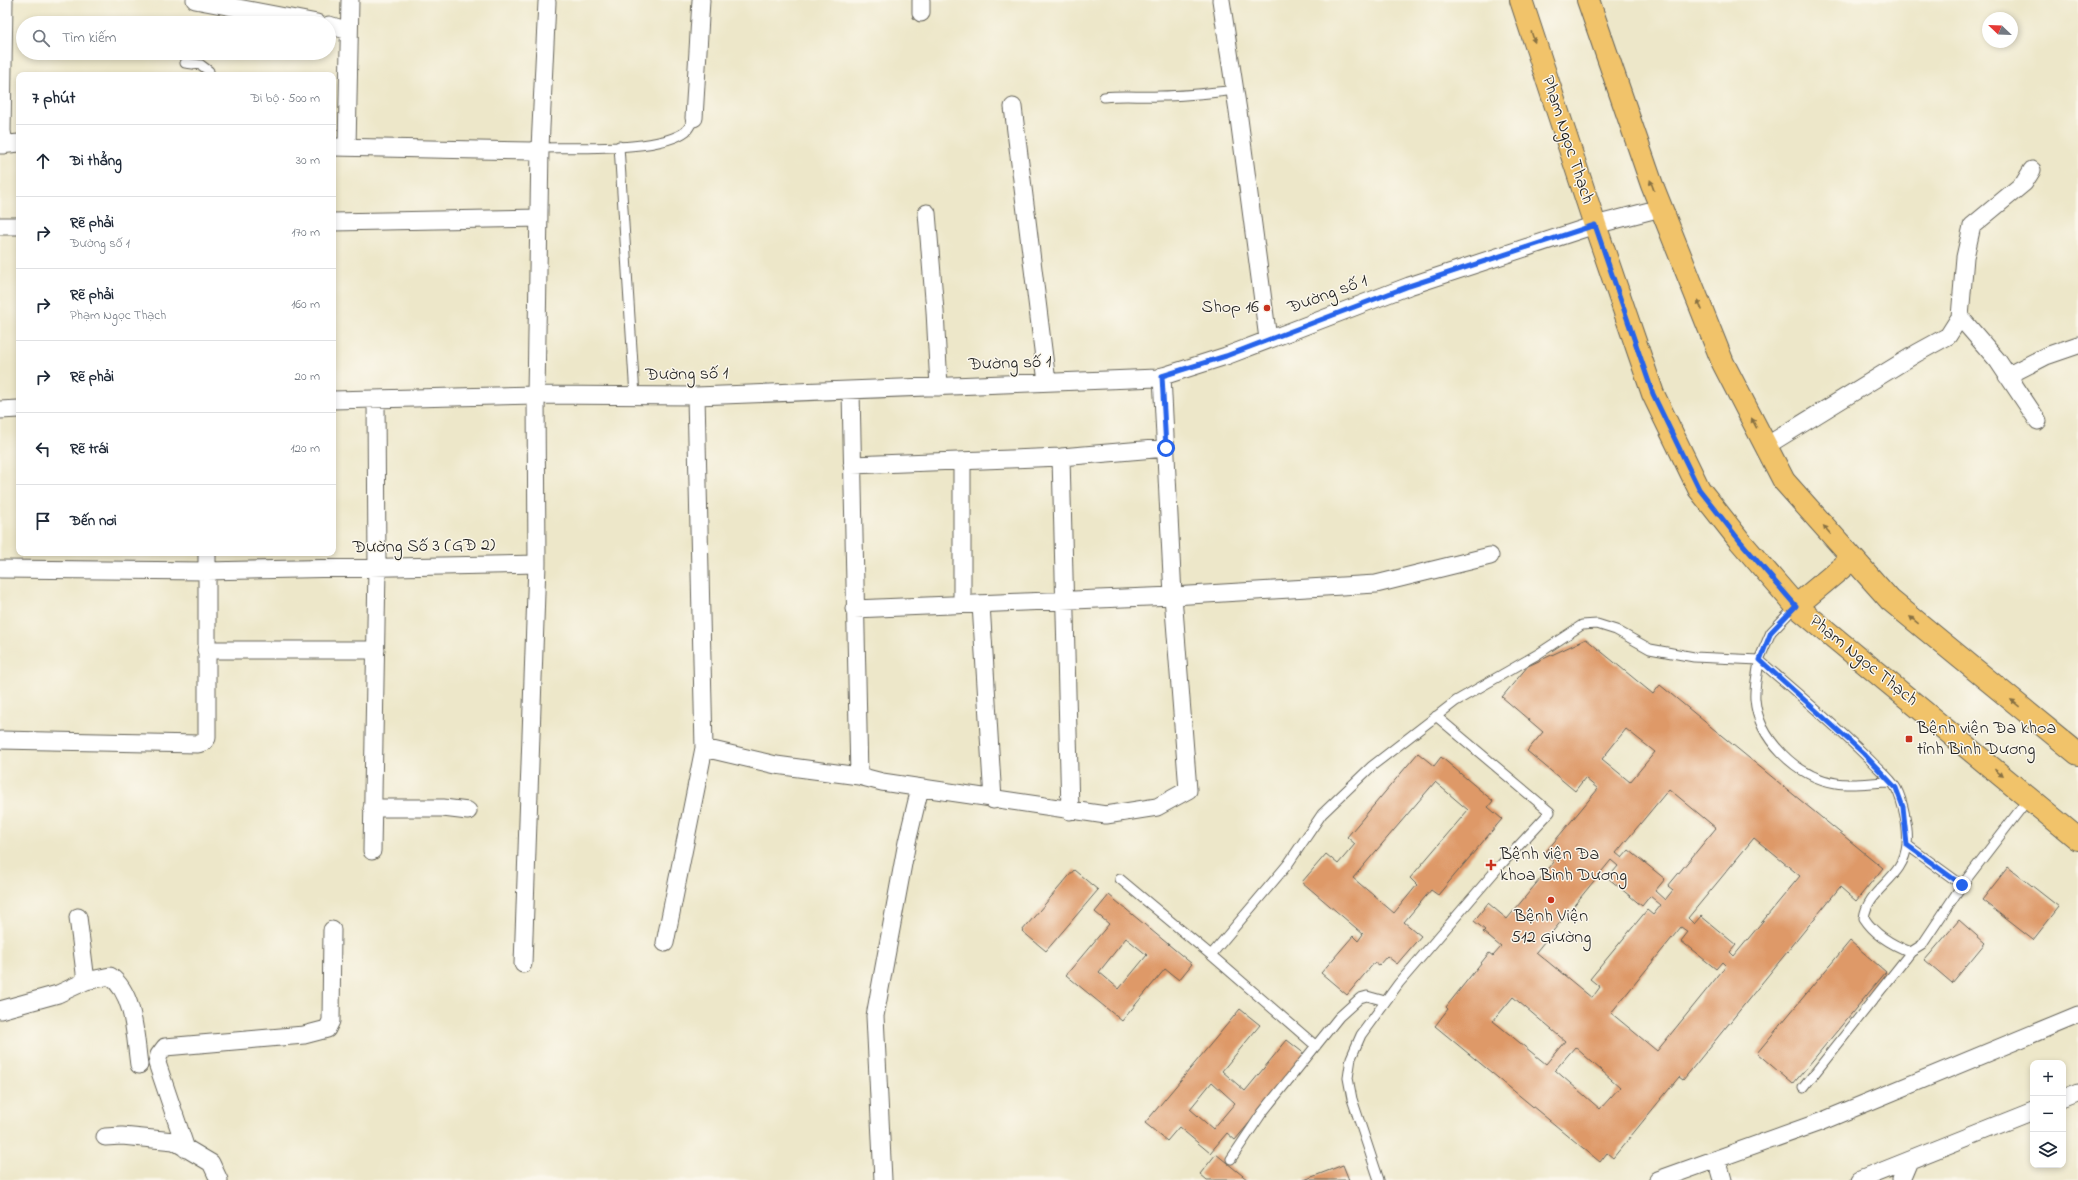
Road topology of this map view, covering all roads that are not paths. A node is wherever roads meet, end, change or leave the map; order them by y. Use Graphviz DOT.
graph roads {
  1 [pos="4,0"];
  2 [pos="195,0"];
  3 [pos="350,0"];
  4 [pos="701,0"];
  5 [pos="1221,0"];
  6 [pos="1521,0"];
  7 [pos="1588,0"];
  8 [pos="547,2"];
  9 [pos="280,16"];
  10 [pos="336,27"];
  11 [pos="349,30"];
  12 [pos="185,63"];
  13 [pos="209,72"];
  14 [pos="1235,90"];
  15 [pos="1104,97"];
  16 [pos="1013,108"];
  17 [pos="694,118"];
  18 [pos="8,144"];
  19 [pos="619,146"];
  20 [pos="340,147"];
  21 [pos="540,148"];
  22 [pos="2032,170"];
  23 [pos="1661,208"];
  24 [pos="927,213"];
  25 [pos="539,218"];
  26 [pos="336,222"];
  27 [pos="1595,225"];
  28 [pos="0,226"];
  29 [pos="16,226"];
  30 [pos="1960,317"];
  31 [pos="1268,339"];
  32 [pos="2078,345"];
  33 [pos="1162,376"];
  34 [pos="2007,376"];
  35 [pos="1047,382"];
  36 [pos="939,387"];
  37 [pos="851,391"];
  38 [pos="536,395"];
  39 [pos="635,396"];
  40 [pos="696,396"];
  41 [pos="376,399"];
  42 [pos="336,400"];
  43 [pos="16,409"];
  44 [pos="0,410"];
  45 [pos="2038,421"];
  46 [pos="1766,446"];
  47 [pos="1166,448"];
  48 [pos="1061,457"];
  49 [pos="962,461"];
  50 [pos="852,465"];
  51 [pos="207,556"];
  52 [pos="1490,556"];
  53 [pos="1852,559"];
  54 [pos="537,564"];
  55 [pos="377,568"];
  56 [pos="0,569"];
  57 [pos="207,571"];
  58 [pos="1173,596"];
  59 [pos="1065,600"];
  60 [pos="962,604"];
  61 [pos="981,604"];
  62 [pos="1796,606"];
  63 [pos="854,608"];
  64 [pos="206,650"];
  65 [pos="376,650"];
  66 [pos="1760,660"];
  67 [pos="1436,716"];
  68 [pos="0,740"];
  69 [pos="704,748"];
  70 [pos="2078,754"];
  71 [pos="859,776"];
  72 [pos="1891,782"];
  73 [pos="920,788"];
  74 [pos="2029,798"];
  75 [pos="993,800"];
  76 [pos="372,808"];
  77 [pos="468,811"];
  78 [pos="1070,811"];
  79 [pos="2078,839"];
  80 [pos="1907,845"];
  81 [pos="372,851"];
  82 [pos="1120,879"];
  83 [pos="1962,885"];
  84 [pos="78,917"];
  85 [pos="332,930"];
  86 [pos="665,943"];
  87 [pos="1911,952"];
  88 [pos="1211,955"];
  89 [pos="523,964"];
  90 [pos="86,981"];
  91 [pos="1385,1001"];
  92 [pos="0,1010"];
  93 [pos="2078,1015"];
  94 [pos="1316,1046"];
  95 [pos="139,1065"];
  96 [pos="1802,1088"];
  97 [pos="2078,1093"];
  98 [pos="2066,1098"];
  99 [pos="2030,1112"];
  100 [pos="105,1137"];
  101 [pos="186,1149"];
  102 [pos="1231,1159"];
  103 [pos="1716,1159"];
  104 [pos="1909,1160"];
  105 [pos="219,1180"];
  106 [pos="883,1180"];
  107 [pos="1379,1180"];
  108 [pos="1658,1180"];
  109 [pos="1723,1180"];
  110 [pos="1860,1180"];
  111 [pos="1901,1180"];
  1 -- 18 [label="street"];
  2 -- 9 [label="street"];
  3 -- 11 [label="street"];
  4 -- 17 [label="street"];
  5 -- 14 [label="street"];
  6 -- 27 [label="main road, Phạm Ngọc Thạch, one-way"];
  23 -- 7 [label="main road, one-way"];
  8 -- 21 [label="street"];
  10 -- 11 [label="street"];
  11 -- 20 [label="street"];
  12 -- 13 [label="lane"];
  14 -- 15 [label="lane"];
  14 -- 31 [label="street"];
  16 -- 35 [label="street"];
  17 -- 19 [label="lane"];
  19 -- 21 [label="lane"];
  19 -- 39 [label="lane"];
  20 -- 21 [label="street"];
  21 -- 25 [label="street"];
  22 -- 30 [label="street"];
  23 -- 27 [label="street, Đường số 1"];
  46 -- 23 [label="main road, one-way"];
  24 -- 36 [label="street"];
  25 -- 26 [label="street"];
  25 -- 38 [label="street"];
  27 -- 31 [label="street, Đường số 1"];
  27 -- 62 [label="main road, Phạm Ngọc Thạch"];
  28 -- 29 [label="street"];
  30 -- 34 [label="street"];
  30 -- 46 [label="street"];
  31 -- 33 [label="street, Đường số 1"];
  32 -- 34 [label="street"];
  33 -- 35 [label="street, Đường số 1"];
  33 -- 47 [label="street"];
  34 -- 45 [label="street"];
  35 -- 36 [label="street, Đường số 1"];
  36 -- 37 [label="street, Đường số 1"];
  37 -- 40 [label="street, Đường số 1"];
  37 -- 50 [label="street"];
  38 -- 39 [label="street, Đường số 1"];
  38 -- 41 [label="street, Đường số 1"];
  38 -- 54 [label="street"];
  39 -- 40 [label="street, Đường số 1"];
  40 -- 69 [label="street"];
  41 -- 42 [label="street, Đường số 1"];
  41 -- 55 [label="street"];
  43 -- 44 [label="street"];
  53 -- 46 [label="main road, one-way"];
  47 -- 48 [label="street"];
  47 -- 58 [label="street"];
  48 -- 49 [label="street"];
  48 -- 59 [label="street"];
  49 -- 50 [label="street"];
  49 -- 60 [label="street"];
  50 -- 63 [label="street"];
  51 -- 57 [label="street"];
  52 -- 58 [label="street"];
  53 -- 62 [label="main road"];
  70 -- 53 [label="main road, one-way"];
  54 -- 55 [label="street, Đường Số 3 (GĐ 2)"];
  54 -- 89 [label="street"];
  55 -- 57 [label="street, Đường Số 3 (GĐ 2)"];
  55 -- 65 [label="street"];
  56 -- 57 [label="street, Đường Số 3 (GĐ 2)"];
  57 -- 64 [label="street"];
  58 -- 59 [label="street"];
  58 -- 78 [label="street"];
  59 -- 61 [label="street"];
  59 -- 78 [label="street"];
  60 -- 61 [label="street"];
  60 -- 63 [label="street"];
  61 -- 75 [label="street"];
  62 -- 66 [label="lane"];
  62 -- 74 [label="main road, Phạm Ngọc Thạch, one-way"];
  63 -- 71 [label="street"];
  64 -- 65 [label="street"];
  64 -- 68 [label="street"];
  65 -- 76 [label="street"];
  66 -- 67 [label="lane"];
  66 -- 72 [label="lane"];
  66 -- 72 [label="lane"];
  67 -- 88 [label="lane"];
  67 -- 91 [label="lane"];
  69 -- 71 [label="street"];
  69 -- 86 [label="street"];
  71 -- 73 [label="street"];
  72 -- 80 [label="lane"];
  73 -- 75 [label="street"];
  73 -- 106 [label="street"];
  74 -- 79 [label="main road, Phạm Ngọc Thạch"];
  74 -- 83 [label="lane"];
  75 -- 78 [label="street"];
  76 -- 77 [label="street"];
  76 -- 81 [label="street"];
  80 -- 83 [label="lane"];
  80 -- 87 [label="lane"];
  82 -- 88 [label="lane"];
  83 -- 87 [label="lane"];
  84 -- 90 [label="street"];
  85 -- 101 [label="street"];
  87 -- 96 [label="lane"];
  88 -- 94 [label="lane"];
  90 -- 92 [label="street"];
  90 -- 95 [label="street"];
  91 -- 94 [label="lane"];
  91 -- 107 [label="lane"];
  93 -- 103 [label="street"];
  94 -- 102 [label="lane"];
  97 -- 98 [label="street"];
  99 -- 104 [label="street"];
  100 -- 101 [label="street"];
  101 -- 105 [label="street"];
  103 -- 108 [label="street"];
  103 -- 109 [label="street"];
  104 -- 110 [label="street"];
  104 -- 111 [label="street"];
}
